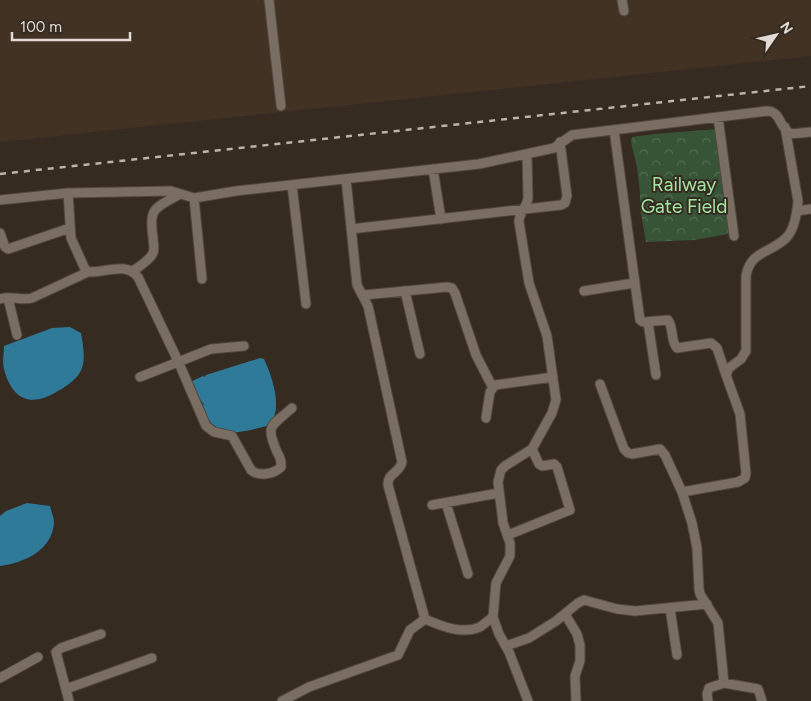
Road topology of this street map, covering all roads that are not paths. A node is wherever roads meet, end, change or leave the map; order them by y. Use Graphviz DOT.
graph roads {
  1 [pos="269,0"];
  2 [pos="622,0"];
  3 [pos="624,11"];
  4 [pos="281,106"];
  5 [pos="718,117"];
  6 [pos="785,127"];
  7 [pos="614,130"];
  8 [pos="811,132"];
  9 [pos="560,142"];
  10 [pos="527,154"];
  11 [pos="433,169"];
  12 [pos="346,179"];
  13 [pos="292,185"];
  14 [pos="68,193"];
  15 [pos="180,194"];
  16 [pos="194,198"];
  17 [pos="0,200"];
  18 [pos="811,209"];
  19 [pos="522,210"];
  20 [pos="797,211"];
  21 [pos="441,218"];
  22 [pos="70,228"];
  23 [pos="351,229"];
  24 [pos="0,233"];
  25 [pos="734,236"];
  26 [pos="88,272"];
  27 [pos="133,272"];
  28 [pos="202,279"];
  29 [pos="634,283"];
  30 [pos="405,291"];
  31 [pos="584,291"];
  32 [pos="364,295"];
  33 [pos="2,299"];
  34 [pos="306,304"];
  35 [pos="648,322"];
  36 [pos="17,335"];
  37 [pos="244,346"];
  38 [pos="420,354"];
  39 [pos="178,361"];
  40 [pos="656,375"];
  41 [pos="726,375"];
  42 [pos="140,376"];
  43 [pos="553,377"];
  44 [pos="600,384"];
  45 [pos="493,388"];
  46 [pos="292,408"];
  47 [pos="486,418"];
  48 [pos="532,449"];
  49 [pos="682,492"];
  50 [pos="499,493"];
  51 [pos="446,503"];
  52 [pos="432,505"];
  53 [pos="508,535"];
  54 [pos="468,574"];
  55 [pos="706,604"];
  56 [pos="670,608"];
  57 [pos="565,614"];
  58 [pos="493,617"];
  59 [pos="425,619"];
  60 [pos="101,634"];
  61 [pos="506,646"];
  62 [pos="677,655"];
  63 [pos="38,657"];
  64 [pos="152,658"];
  65 [pos="0,678"];
  66 [pos="724,683"];
  67 [pos="66,689"];
  68 [pos="288,700"];
  69 [pos="70,701"];
  70 [pos="528,701"];
  71 [pos="576,701"];
  72 [pos="708,701"];
  73 [pos="762,701"];
  1 -- 4 [label="street"];
  2 -- 3 [label="street"];
  5 -- 6 [label="street"];
  5 -- 7 [label="street"];
  5 -- 25 [label="street"];
  6 -- 8 [label="street"];
  6 -- 20 [label="street"];
  7 -- 9 [label="street"];
  7 -- 29 [label="street"];
  9 -- 10 [label="street"];
  9 -- 19 [label="street"];
  10 -- 11 [label="street"];
  10 -- 19 [label="street"];
  11 -- 12 [label="street"];
  11 -- 21 [label="street"];
  12 -- 13 [label="street"];
  12 -- 23 [label="street"];
  13 -- 16 [label="street"];
  13 -- 34 [label="street"];
  14 -- 15 [label="street"];
  14 -- 17 [label="street"];
  14 -- 22 [label="street"];
  15 -- 16 [label="street"];
  15 -- 27 [label="street"];
  16 -- 28 [label="street"];
  18 -- 20 [label="street"];
  19 -- 21 [label="street"];
  19 -- 43 [label="street"];
  20 -- 41 [label="street"];
  21 -- 23 [label="street"];
  22 -- 24 [label="street"];
  22 -- 26 [label="street"];
  23 -- 32 [label="street"];
  26 -- 27 [label="street"];
  26 -- 33 [label="street"];
  27 -- 39 [label="street"];
  29 -- 31 [label="street"];
  29 -- 35 [label="street"];
  30 -- 32 [label="street"];
  30 -- 38 [label="street"];
  30 -- 45 [label="street"];
  32 -- 59 [label="street"];
  33 -- 36 [label="street"];
  35 -- 40 [label="street"];
  35 -- 41 [label="street"];
  37 -- 39 [label="street"];
  39 -- 42 [label="street"];
  39 -- 46 [label="street"];
  41 -- 49 [label="street"];
  43 -- 45 [label="street"];
  43 -- 48 [label="street"];
  44 -- 49 [label="street"];
  45 -- 47 [label="street"];
  48 -- 50 [label="street"];
  48 -- 53 [label="street"];
  49 -- 55 [label="street"];
  50 -- 51 [label="street"];
  50 -- 53 [label="street"];
  51 -- 52 [label="street"];
  51 -- 54 [label="street"];
  53 -- 58 [label="street"];
  55 -- 56 [label="street"];
  55 -- 66 [label="street"];
  56 -- 57 [label="street"];
  56 -- 62 [label="street"];
  57 -- 61 [label="street"];
  57 -- 71 [label="street"];
  58 -- 59 [label="street"];
  58 -- 61 [label="street"];
  59 -- 68 [label="street"];
  60 -- 67 [label="street"];
  61 -- 70 [label="street"];
  63 -- 65 [label="street"];
  64 -- 67 [label="street"];
  66 -- 72 [label="street"];
  66 -- 73 [label="street"];
  67 -- 69 [label="street"];
}
